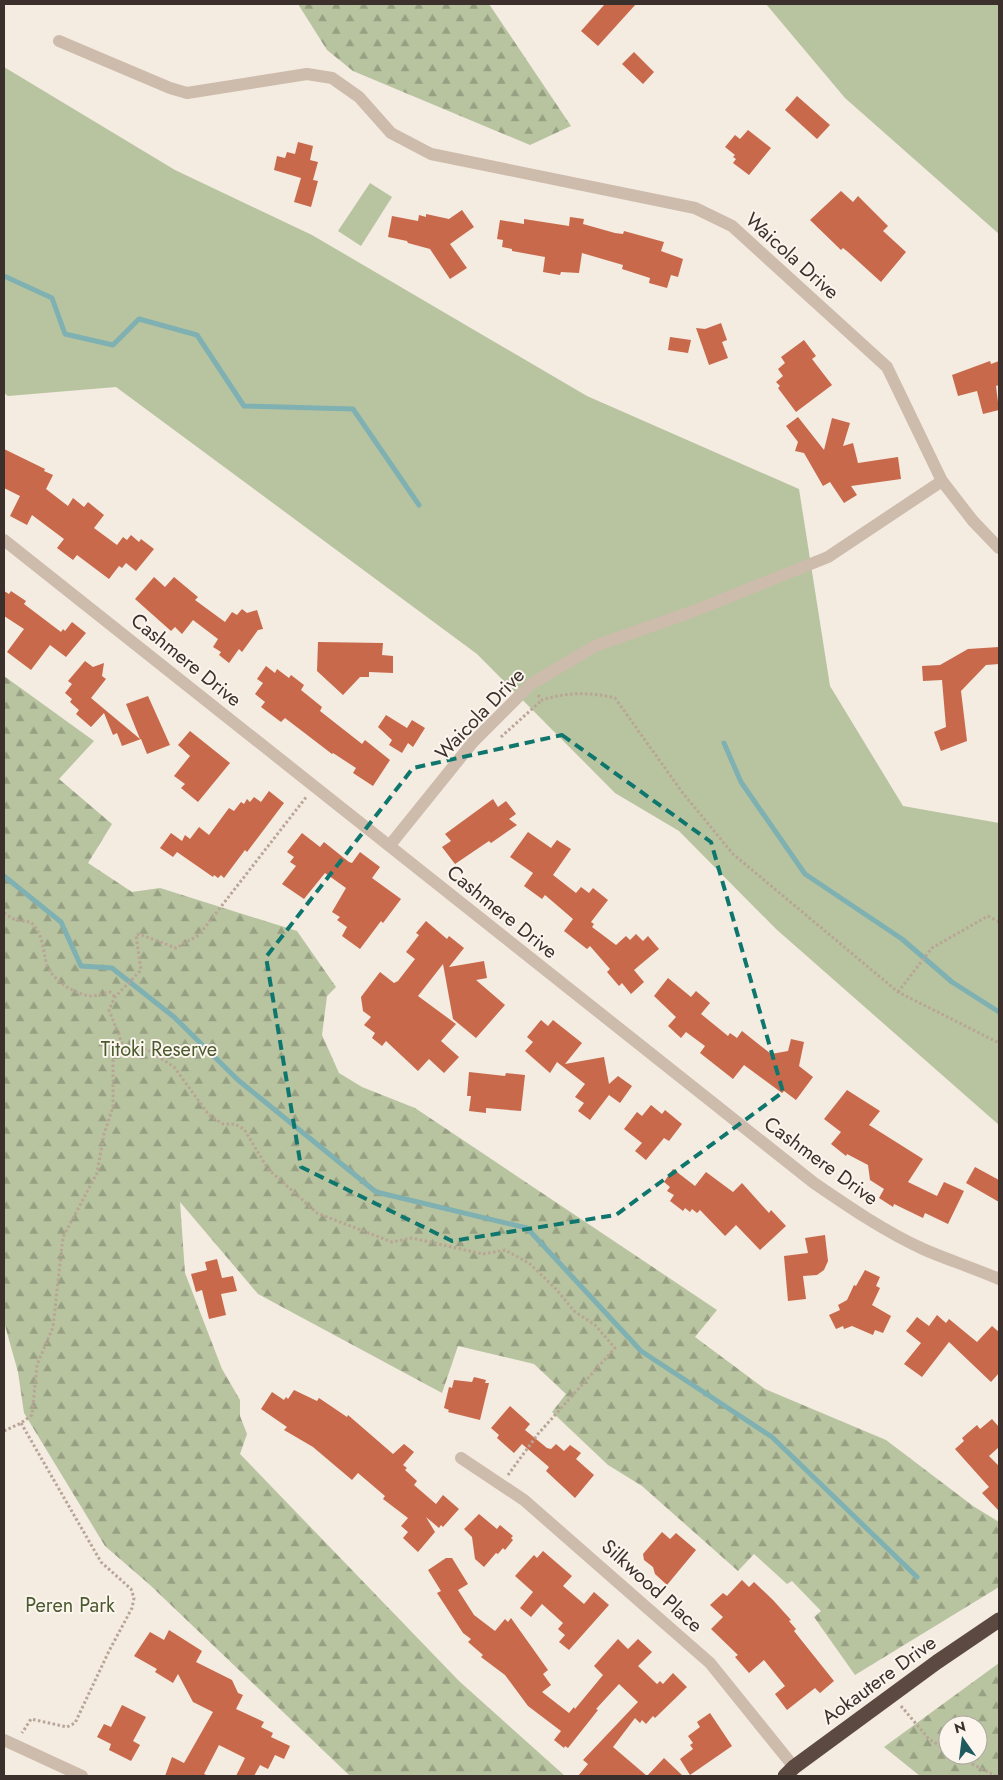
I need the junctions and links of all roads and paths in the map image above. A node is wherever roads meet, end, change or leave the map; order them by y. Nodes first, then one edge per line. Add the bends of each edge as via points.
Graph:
1 (58, 41) dead end
2 (942, 481) junction
3 (4, 540) edge
4 (999, 548) edge
5 (531, 684) junction
6 (542, 700) junction
7 (501, 737) dead end
8 (315, 787) junction
9 (390, 845) junction
10 (4, 914) edge
11 (999, 922) edge
12 (898, 992) junction
13 (116, 997) junction
14 (999, 1043) edge
15 (124, 1048) junction
16 (999, 1279) edge
17 (21, 1423) junction
18 (4, 1431) edge
19 (461, 1458) dead end
20 (501, 1484) junction
21 (999, 1620) edge
22 (892, 1696) junction
23 (10, 1743) edge
24 (938, 1744) edge
25 (974, 1765) edge
26 (790, 1771) edge
27 (82, 1776) edge
28 (996, 1776) edge

1 - 2 street, Waicola Drive via 187,93 307,74 324,75 359,97 391,133 431,154 695,208 732,226 887,367
2 - 4 street, Waicola Drive
2 - 5 street, Waicola Drive via 828,557 694,612 595,646
3 - 8 street, Cashmere Drive
5 - 6 path
5 - 9 street, Waicola Drive via 473,742
6 - 7 path
6 - 12 path via 569,693 615,698 682,792 733,854
8 - 9 street, Cashmere Drive
8 - 13 path via 200,935 176,948 139,934 136,936 141,970
9 - 16 street, Cashmere Drive via 814,1183 898,1236
10 - 13 path via 15,920 31,922 39,931 47,966 53,976 78,993 93,996 110,992
11 - 12 path via 988,916 932,948
12 - 14 path
13 - 15 path via 109,1010
15 - 17 path via 113,1053 114,1107 104,1134 97,1173 63,1237 53,1327 37,1364 32,1415
15 - 20 path via 147,1049 174,1066 209,1115 222,1124 235,1124 244,1129 268,1169 317,1213 392,1242 412,1238 483,1254 504,1250 518,1255 556,1289 574,1311 595,1325 615,1348 538,1434
17 - 18 path
17 - 23 path via 101,1562 130,1589 134,1598 75,1723 67,1727 31,1719
19 - 20 street, Silkwood Place
20 - 26 street, Silkwood Place via 524,1500 710,1663
21 - 22 highway, Aokautere Drive
22 - 24 path
22 - 26 highway, Aokautere Drive
23 - 27 street
25 - 28 path

